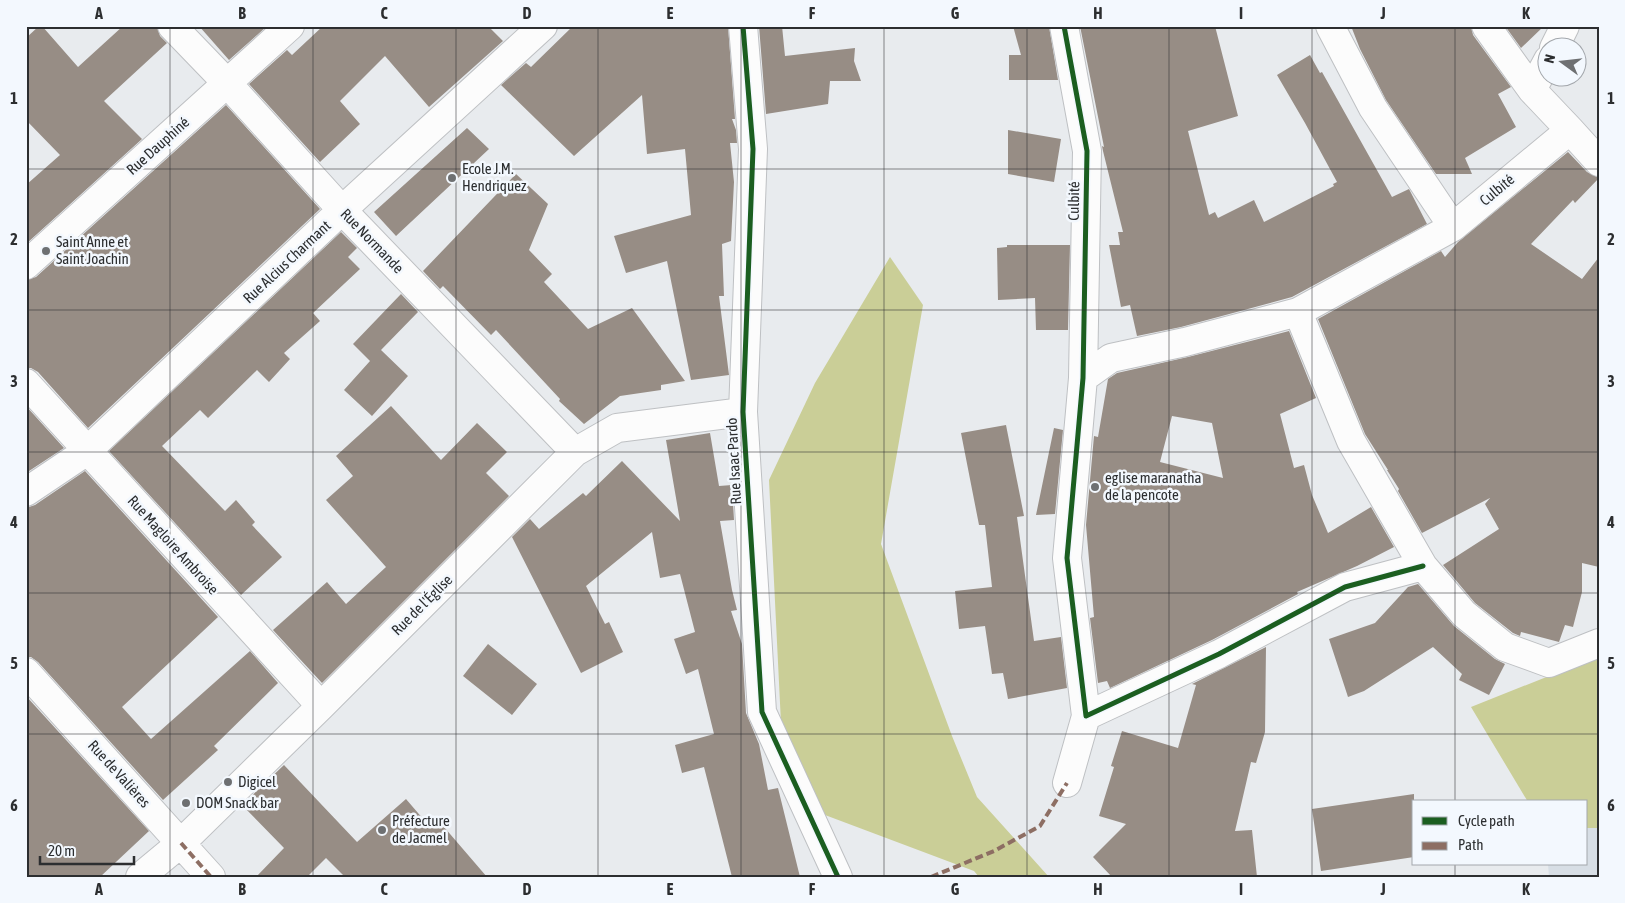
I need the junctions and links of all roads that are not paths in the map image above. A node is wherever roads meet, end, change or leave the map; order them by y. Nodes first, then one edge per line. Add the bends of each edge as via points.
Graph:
1 (172, 26) edge
2 (290, 26) edge
3 (544, 26) edge
4 (743, 26) edge
5 (1064, 26) edge
6 (1330, 26) edge
7 (1486, 26) edge
8 (1565, 26) edge
9 (1559, 38) edge
10 (1538, 79) edge
11 (227, 83) junction
12 (1532, 90) junction
13 (1570, 130) junction
14 (1599, 162) edge
15 (342, 210) junction
16 (1453, 227) junction
17 (26, 265) edge
18 (1298, 312) junction
19 (1083, 378) junction
20 (26, 383) edge
21 (743, 412) junction
22 (87, 451) junction
23 (575, 452) junction
24 (26, 492) edge
25 (1423, 566) junction
26 (1599, 643) edge
27 (26, 672) edge
28 (321, 706) junction
29 (1086, 716) junction
30 (1067, 783) dead end
31 (181, 843) junction
32 (140, 877) edge
33 (211, 877) edge
34 (838, 877) edge

1 - 11 street, Rue Normande
2 - 11 street, Rue Dauphiné
3 - 15 street, Rue Alcius Charmant
4 - 21 street, Rue Isaac Pardo via 753,149
5 - 19 street, Culbité via 1087,151
6 - 16 street via 1374,108
7 - 12 street
8 - 9 street
10 - 12 street
11 - 15 street, Rue Normande
11 - 17 street, Rue Dauphiné
12 - 13 street
13 - 14 street
13 - 16 street, Culbité
15 - 22 street, Rue Alcius Charmant
15 - 23 street, Rue Normande
16 - 18 street, Culbité
18 - 19 street, Culbité via 1110,358
18 - 25 street via 1351,441
19 - 29 street via 1067,558
20 - 22 street, Rue Magloire Ambroise
21 - 23 street, Rue de l'Église via 616,428
21 - 34 street, Rue Isaac Pardo via 762,712
22 - 24 street, Rue Alcius Charmant
22 - 28 street, Rue Magloire Ambroise
23 - 28 street, Rue de l'Église
25 - 26 street via 1464,614 1505,647 1549,663
25 - 29 street via 1345,587 1219,654
27 - 31 street, Rue de Valières
28 - 31 street, Rue de l'Église
29 - 30 street
31 - 32 street, Rue de l'Église
31 - 33 street, Rue de Valières

